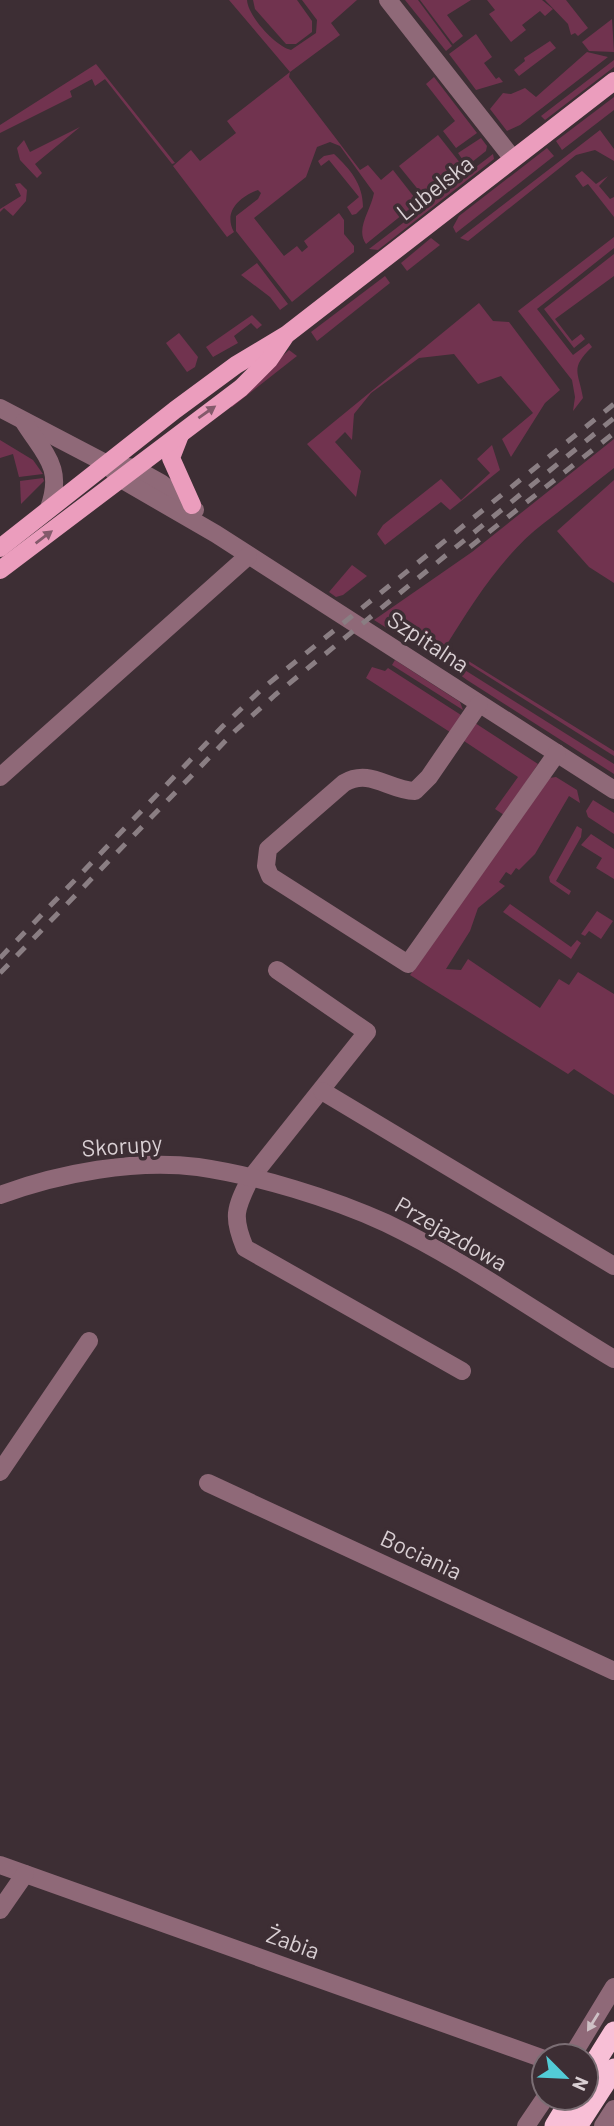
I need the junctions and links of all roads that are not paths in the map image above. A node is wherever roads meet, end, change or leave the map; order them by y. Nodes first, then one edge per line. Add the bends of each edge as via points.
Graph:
1 (388, 0) edge
2 (614, 81) edge
3 (513, 159) junction
4 (286, 335) junction
5 (0, 408) edge
6 (22, 419) junction
7 (181, 432) junction
8 (107, 464) junction
9 (127, 474) junction
10 (192, 505) junction
11 (49, 508) junction
12 (216, 534) junction
13 (0, 548) edge
14 (243, 561) junction
15 (0, 570) edge
16 (480, 704) junction
17 (557, 753) junction
18 (0, 776) edge
19 (614, 790) edge
20 (277, 970) dead end
21 (322, 1091) junction
22 (250, 1179) junction
23 (0, 1195) edge
24 (614, 1266) edge
25 (89, 1341) dead end
26 (614, 1359) edge
27 (462, 1371) dead end
28 (0, 1472) edge
29 (208, 1483) dead end
30 (614, 1671) edge
31 (0, 1865) edge
32 (25, 1874) junction
33 (0, 1910) edge
34 (614, 1987) edge
35 (614, 2032) edge
36 (581, 2042) edge
37 (530, 2054) edge
38 (600, 2054) edge
39 (614, 2069) edge
40 (614, 2109) edge
41 (577, 2126) edge
42 (603, 2126) edge

1 - 3 street
2 - 3 main road, Lubelska
3 - 4 main road, Lubelska
7 -> 4 main road, Lubelska via 241,388
4 - 8 main road, Lubelska via 236,365
5 - 6 street
6 - 8 street
6 - 11 street via 51,459 55,480
7 - 9 main road, Lubelska
7 - 10 main road via 171,458
8 - 9 street
8 - 11 main road, Lubelska
9 - 10 street, Szpitalna
9 - 12 street, Szpitalna
15 -> 9 main road, Lubelska
10 - 12 street, Szpitalna
11 - 13 main road, Lubelska
12 - 14 street, Szpitalna
14 - 16 street, Szpitalna
14 - 18 street
16 - 17 street, Szpitalna
16 - 17 street via 415,791 400,791 372,777 355,776 268,849 265,858 270,876 408,964
17 - 19 street, Szpitalna
20 - 21 street via 367,1032
21 - 22 street
21 - 24 street
22 - 23 street, Skorupy via 197,1167 137,1167 39,1181
22 - 26 street, Przejazdowa via 316,1197 386,1224
22 - 27 street via 237,1205 236,1225 245,1248
25 - 28 street
29 - 30 street, Bociania
31 - 32 street, Żabia
32 - 33 street
32 - 37 street, Żabia
34 -> 36 street
35 - 38 highway
39 - 41 highway
40 - 42 street

